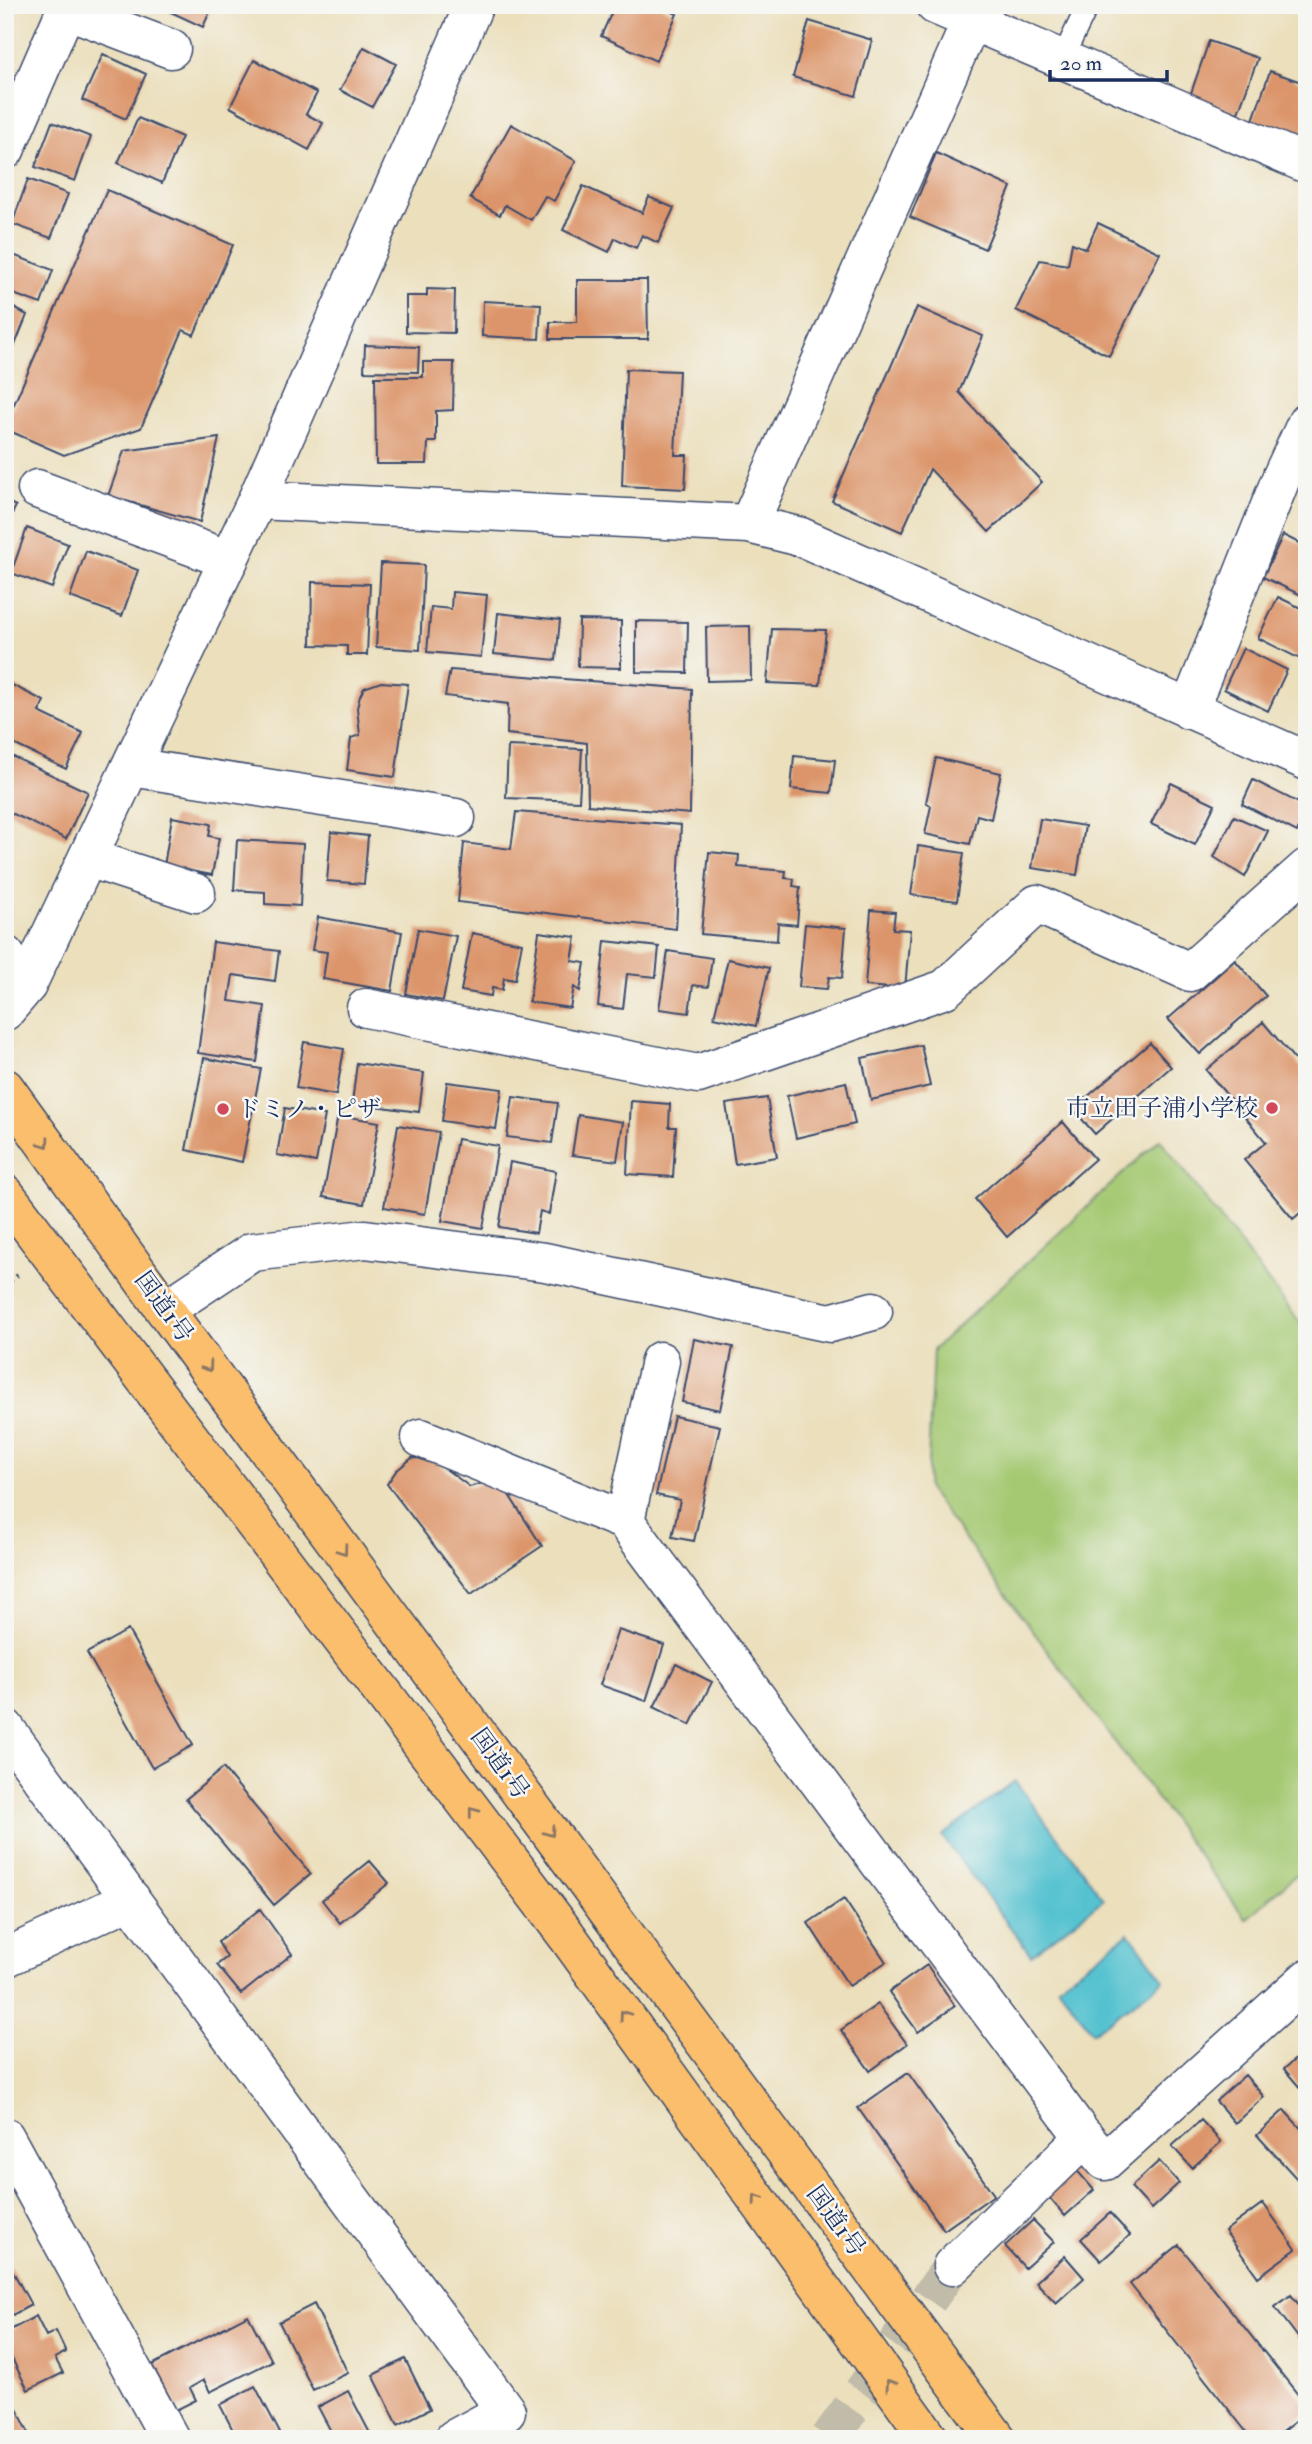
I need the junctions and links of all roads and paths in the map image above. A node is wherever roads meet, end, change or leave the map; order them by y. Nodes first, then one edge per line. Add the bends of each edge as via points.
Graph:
1 (474, 5) edge
2 (935, 5) edge
3 (1088, 5) edge
4 (67, 7) edge
5 (971, 22) junction
6 (171, 49) dead end
7 (1061, 61) junction
8 (5, 150) edge
9 (1307, 164) edge
10 (1307, 422) edge
11 (1295, 488) edge
12 (37, 489) dead end
13 (257, 500) junction
14 (749, 524) junction
15 (229, 560) junction
16 (1189, 710) junction
17 (1307, 761) edge
18 (131, 767) junction
19 (456, 818) dead end
20 (88, 858) junction
21 (1307, 868) edge
22 (196, 893) dead end
23 (5, 955) edge
24 (16, 998) edge
25 (366, 1007) dead end
26 (5, 1088) edge
27 (5, 1194) edge
28 (22, 1272) dead end
29 (5, 1284) edge
30 (166, 1310) junction
31 (873, 1311) dead end
32 (660, 1361) dead end
33 (421, 1438) dead end
34 (625, 1521) junction
35 (5, 1728) edge
36 (131, 1899) junction
37 (5, 1958) edge
38 (1307, 1979) edge
39 (5, 2137) edge
40 (1085, 2137) junction
41 (952, 2266) tunnel mouth
42 (161, 2436) edge
43 (454, 2439) edge
44 (930, 2439) edge
45 (997, 2439) edge

1 - 13 street
2 - 5 street
3 - 7 lane
4 - 6 street
4 - 8 street
5 - 7 street
5 - 14 street
7 - 9 street
10 - 11 street
11 - 16 street
12 - 15 street
13 - 14 street
13 - 15 street
14 - 16 street via 801,537
15 - 18 street
16 - 17 street
18 - 19 street
18 - 20 street
20 - 22 street
20 - 24 street
21 - 25 street via 1189,972 1037,904 945,989 698,1073
23 - 24 street
26 -> 30 highway, 国道1号
44 -> 27 highway, 国道1号 via 567,1936
28 - 29 path
30 - 31 street via 252,1252 365,1239 545,1262 830,1323
30 -> 45 highway, 国道1号
32 - 34 street
33 - 34 street
34 - 40 street
35 - 36 street
36 - 37 street
36 - 43 street via 506,2411
38 - 40 street via 1105,2161
39 - 42 street
40 - 41 street

